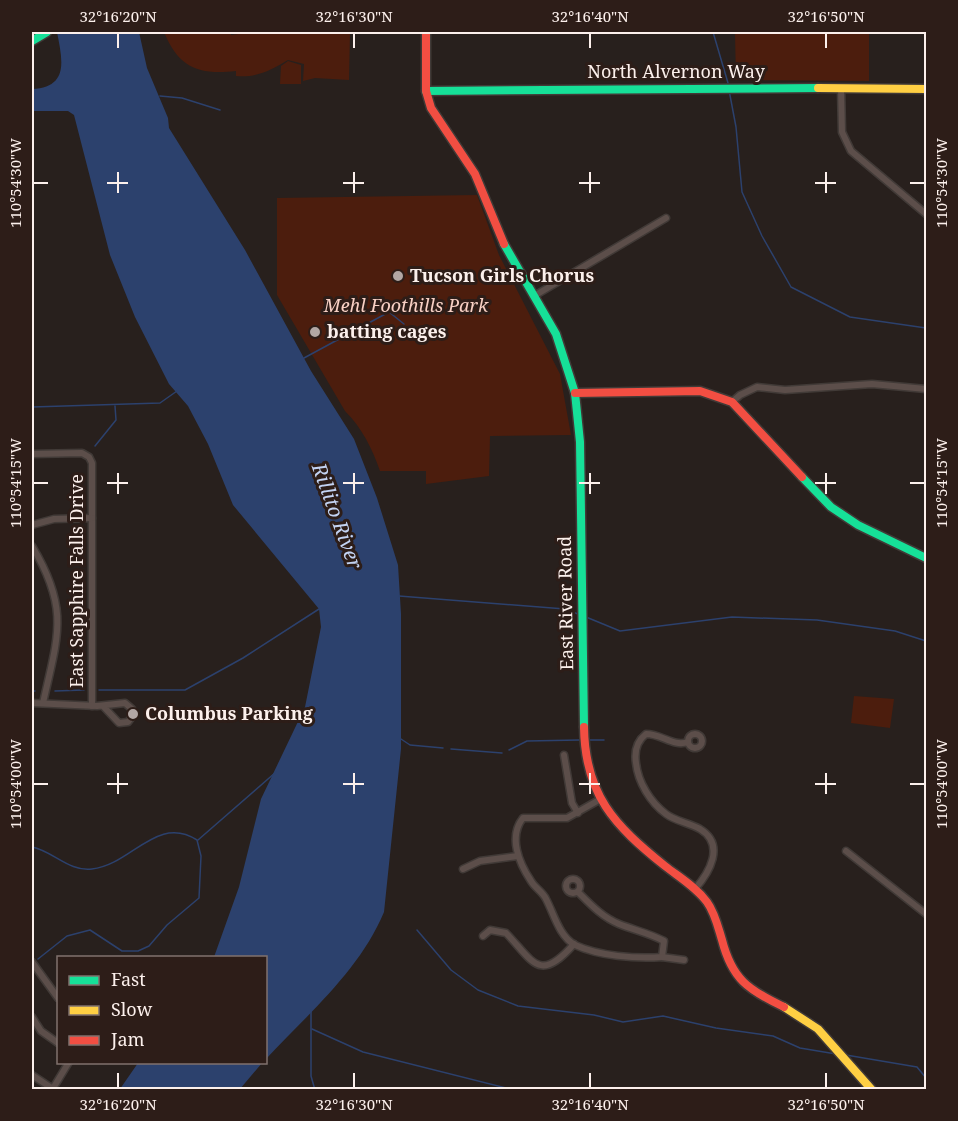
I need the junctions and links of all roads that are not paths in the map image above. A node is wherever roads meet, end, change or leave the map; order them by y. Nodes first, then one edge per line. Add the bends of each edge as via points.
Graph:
1 (47, 32) edge
2 (426, 32) edge
3 (32, 41) edge
4 (841, 88) junction
5 (927, 89) edge
6 (426, 91) junction
7 (927, 214) edge
8 (666, 218) dead end
9 (534, 296) junction
10 (927, 389) edge
11 (574, 393) junction
12 (732, 402) junction
13 (32, 454) edge
14 (92, 518) junction
15 (32, 525) edge
16 (32, 546) edge
17 (927, 558) edge
18 (32, 703) edge
19 (43, 703) junction
20 (92, 706) junction
21 (103, 706) junction
22 (688, 742) dead end
23 (564, 755) dead end
24 (599, 800) junction
25 (578, 813) junction
26 (846, 851) dead end
27 (518, 856) junction
28 (463, 869) dead end
29 (695, 889) junction
30 (578, 892) dead end
31 (927, 914) edge
32 (483, 936) dead end
33 (574, 944) junction
34 (662, 957) junction
35 (684, 960) dead end
36 (32, 962) edge
37 (57, 997) edge
38 (32, 1017) edge
39 (57, 1042) edge
40 (68, 1064) edge
41 (32, 1075) edge
42 (52, 1089) edge
43 (872, 1089) edge

1 - 3 street
2 - 6 street, East River Road
4 - 5 street, North Alvernon Way
4 - 6 street, North Alvernon Way
4 - 7 street via 842,132 851,152
6 - 9 street, East River Road via 436,117 475,174 506,250
8 - 9 street
9 - 11 street, East River Road via 565,356
10 - 12 street via 872,384 785,390 757,387
11 - 12 street via 700,391
11 - 24 street, East River Road via 580,442 584,754
12 - 17 street via 831,507 858,525
13 - 14 street, East Sapphire Falls Drive via 80,453 89,457
14 - 15 street via 54,519
14 - 20 street, East Sapphire Falls Drive
16 - 19 street via 50,579 58,612 57,644
18 - 19 street
19 - 20 street
20 - 21 street
21 - 21 street via 119,723 131,718 132,709 127,704
22 - 29 street via 677,744 646,734 636,747 636,764 650,799 667,815 701,830 712,844 711,868
23 - 25 street via 572,803
24 - 25 street
24 - 29 street, East River Road via 629,837
25 - 27 street via 556,820 524,818 515,835
26 - 31 street
27 - 28 street via 480,861
27 - 33 street via 562,932
29 - 43 street, East River Road via 714,914 738,978 755,993 810,1022
30 - 34 street via 618,924 664,941
32 - 33 street via 490,930 506,933 525,958 537,965 560,960
33 - 34 street via 596,951
34 - 35 street
36 - 37 street
38 - 39 street via 44,1034
40 - 42 street
41 - 42 street

